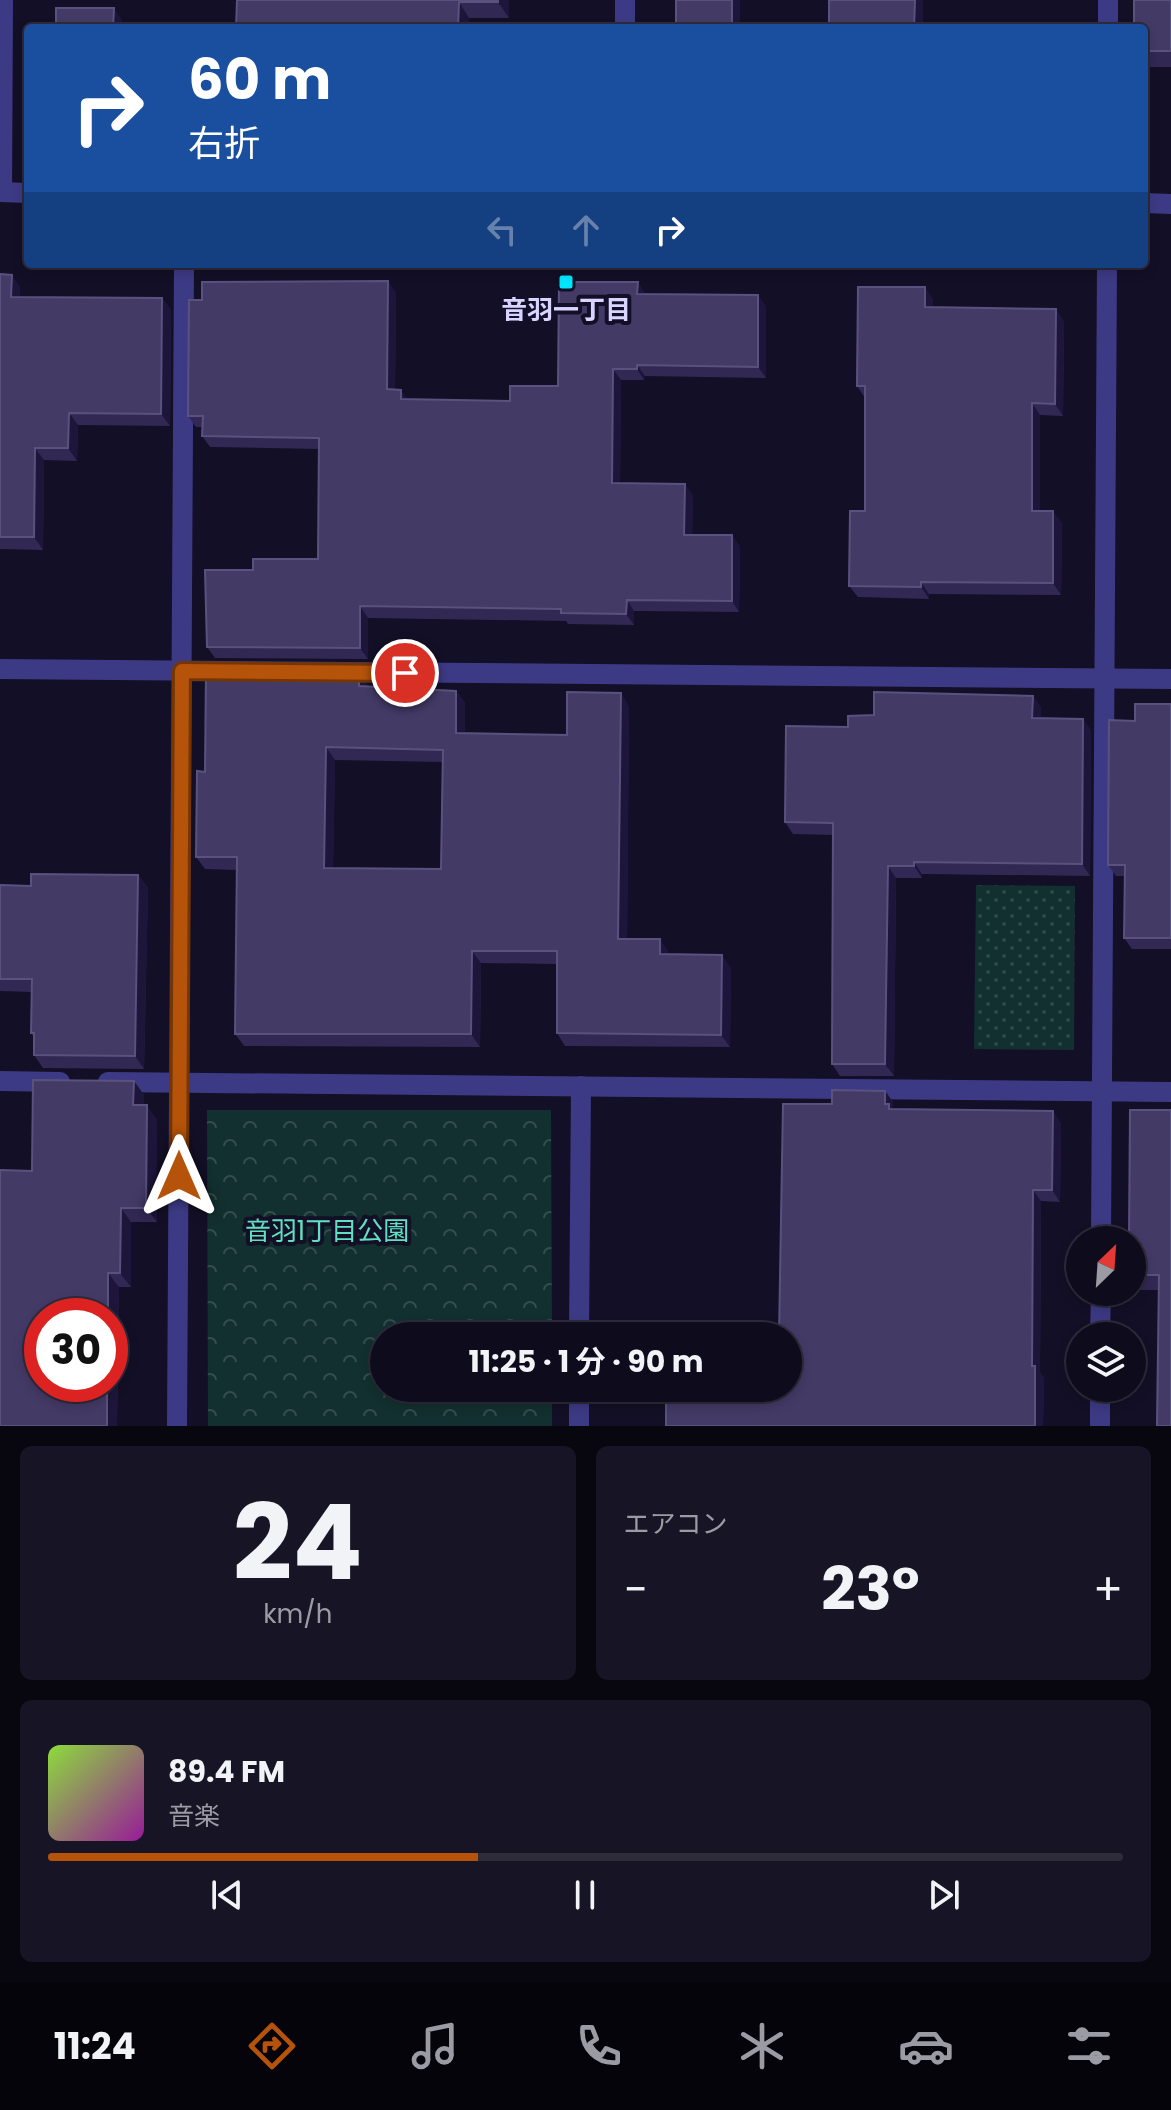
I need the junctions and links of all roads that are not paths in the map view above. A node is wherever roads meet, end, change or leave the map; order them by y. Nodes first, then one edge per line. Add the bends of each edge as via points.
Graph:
1 (3, 0) edge
2 (625, 0) edge
3 (1108, 0) edge
4 (625, 24) edge
5 (1108, 24) edge
6 (1, 192) edge
7 (24, 193) edge
8 (1148, 203) edge
9 (1171, 204) edge
10 (184, 268) edge
11 (1107, 268) edge
12 (0, 669) edge
13 (182, 671) junction
14 (1104, 679) junction
15 (1171, 679) edge
16 (0, 1081) edge
17 (179, 1083) junction
18 (581, 1086) junction
19 (1102, 1091) junction
20 (1171, 1092) edge
21 (1101, 1226) edge
22 (579, 1322) edge
23 (579, 1402) edge
24 (1100, 1402) edge
25 (177, 1426) edge
26 (579, 1426) edge
27 (1100, 1426) edge

1 - 6 street
2 - 4 street
3 - 5 street
6 - 7 street
8 - 9 street
10 - 13 street
11 - 14 street
12 - 13 street
13 - 14 street
13 - 17 street
14 - 15 street
14 - 19 street
16 - 17 street
17 - 18 street
17 - 25 street
18 - 19 street
18 - 22 street
19 - 20 street
19 - 21 street
23 - 26 street
24 - 27 street

